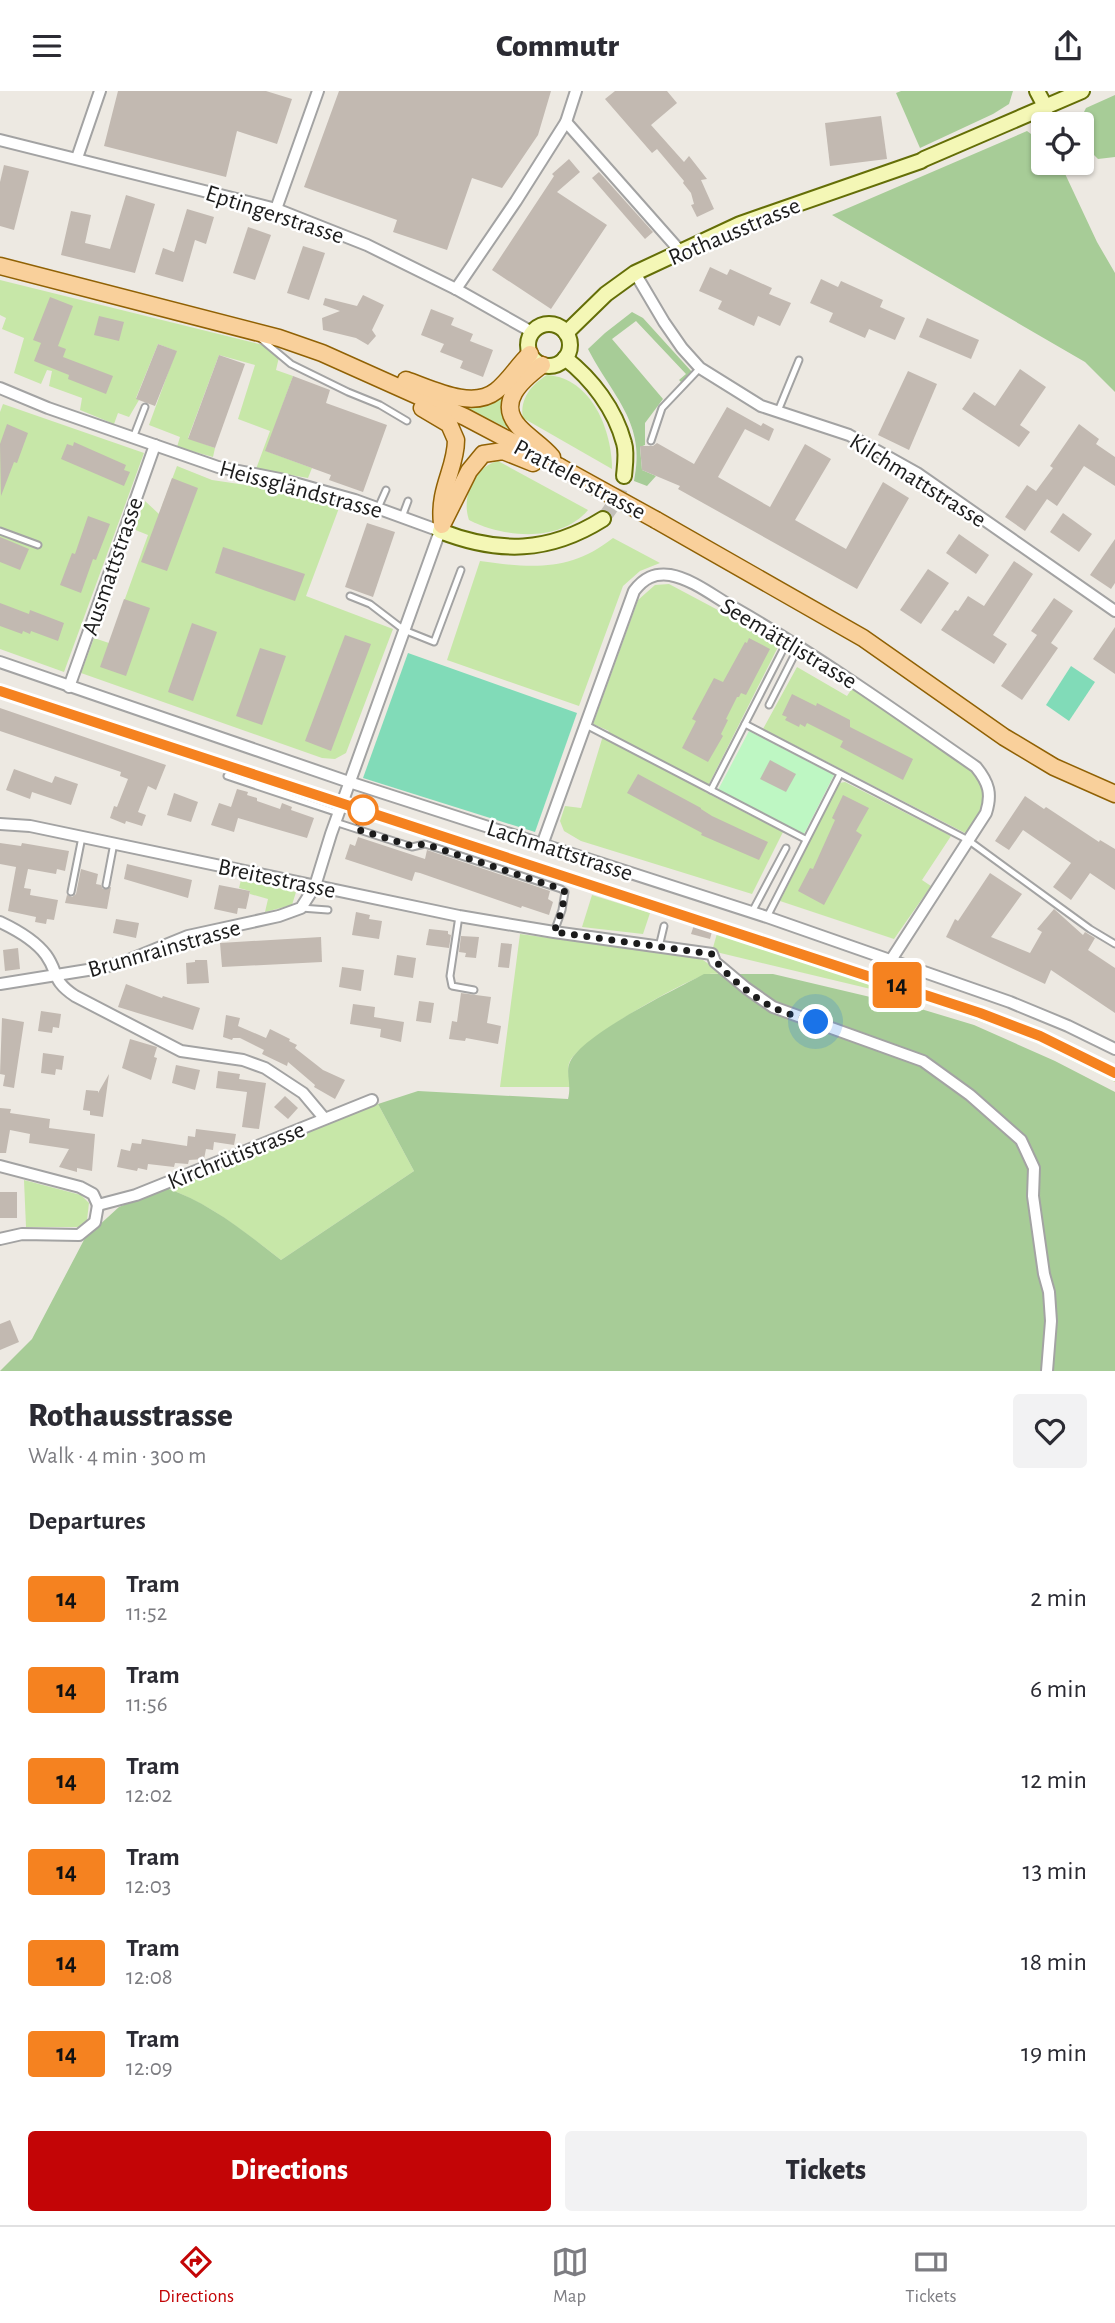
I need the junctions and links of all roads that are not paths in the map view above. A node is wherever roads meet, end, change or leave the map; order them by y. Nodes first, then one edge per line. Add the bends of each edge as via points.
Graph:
1 (100, 91) edge
2 (318, 91) edge
3 (576, 91) edge
4 (1037, 91) edge
5 (1083, 91) edge
6 (1046, 108) junction
7 (1048, 112) edge
8 (566, 122) junction
9 (0, 140) edge
10 (77, 158) junction
11 (276, 209) junction
12 (681, 252) junction
13 (0, 265) edge
14 (635, 274) junction
15 (456, 289) junction
16 (251, 330) junction
17 (533, 333) junction
18 (566, 333) junction
19 (322, 353) junction
20 (530, 354) junction
21 (565, 358) junction
22 (799, 360) dead end
23 (542, 365) junction
24 (700, 368) junction
25 (0, 388) edge
26 (145, 407) dead end
27 (778, 411) junction
28 (407, 421) dead end
29 (133, 438) junction
30 (651, 441) dead end
31 (155, 445) junction
32 (560, 467) junction
33 (625, 476) tunnel mouth
34 (386, 490) dead end
35 (408, 501) dead end
36 (379, 508) junction
37 (402, 517) junction
38 (603, 519) tunnel mouth
39 (441, 527) junction
40 (0, 531) edge
41 (38, 545) dead end
42 (461, 570) dead end
43 (350, 596) dead end
44 (1115, 611) edge
45 (404, 630) junction
46 (789, 639) junction
47 (799, 646) junction
48 (0, 662) edge
49 (69, 687) junction
50 (769, 705) dead end
51 (745, 724) junction
52 (586, 725) junction
53 (839, 774) junction
54 (227, 776) dead end
55 (349, 782) junction
56 (711, 790) junction
57 (1115, 794) edge
58 (337, 818) junction
59 (0, 824) edge
60 (82, 837) junction
61 (805, 839) junction
62 (968, 840) junction
63 (114, 843) junction
64 (542, 845) junction
65 (786, 848) dead end
66 (106, 885) dead end
67 (315, 886) junction
68 (71, 892) dead end
69 (300, 908) junction
70 (328, 910) dead end
71 (752, 912) junction
72 (459, 916) junction
73 (767, 917) junction
74 (0, 922) edge
75 (664, 926) dead end
76 (554, 932) junction
77 (1115, 944) edge
78 (659, 947) junction
79 (891, 960) junction
80 (55, 977) junction
81 (0, 984) edge
82 (474, 990) dead end
83 (1115, 1049) edge
84 (372, 1100) dead end
85 (324, 1118) junction
86 (0, 1166) edge
87 (98, 1205) junction
88 (0, 1239) edge
89 (1047, 1371) edge

1 - 10 street
2 - 11 street
3 - 8 street
4 - 6 street
5 - 6 street, Rothausstrasse
6 - 7 lane
6 - 12 street, Rothausstrasse via 923,160 740,224
8 - 12 street
8 - 15 street
9 - 10 street, Eptingerstrasse
10 - 11 street, Eptingerstrasse
11 - 15 street, Eptingerstrasse via 367,245
12 - 14 street, Rothausstrasse
13 - 16 main road, Prattelerstrasse
14 - 18 street, Rothausstrasse via 606,294
14 - 24 street, Kilchmattstrasse via 670,331
15 - 17 street, Eptingerstrasse
16 - 19 main road, Prattelerstrasse
16 - 28 lane via 291,364
17 - 18 street via 549,325
17 - 20 street via 528,343
18 - 21 street via 570,346
19 - 20 main road via 472,398 495,392
19 - 32 main road, Prattelerstrasse via 465,417
19 - 39 main road via 449,424 457,445 442,494
20 - 23 street
21 - 23 street via 555,365
21 - 33 street via 584,373 614,415 625,445
22 - 27 lane
23 - 32 main road via 513,394 511,417
24 - 27 street, Kilchmattstrasse via 761,406
24 - 30 lane via 662,408
25 - 29 street, Heissgländstrasse
26 - 29 lane
27 - 44 street, Kilchmattstrasse via 849,435 917,473
29 - 31 street, Heissgländstrasse
31 - 36 street, Heissgländstrasse via 218,467 280,479
31 - 49 street, Ausmattstrasse
32 - 39 main road via 532,463 503,451 483,454 469,471
32 - 57 main road, Prattelerstrasse, bridge via 863,638 1054,767
34 - 36 lane
35 - 37 lane
36 - 37 street, Heissgländstrasse
37 - 39 street, Heissgländstrasse
38 - 39 street, Heissgländstrasse via 573,536 529,547 458,538
39 - 45 street
40 - 41 lane
42 - 45 lane via 434,642
43 - 45 lane via 370,604
45 - 55 street
46 - 47 street, Seemättlistrasse
46 - 51 lane
46 - 52 street, Seemättlistrasse via 687,582 673,576 651,576 634,591
47 - 50 lane
47 - 62 street, Seemättlistrasse via 976,767 989,787 990,800
48 - 49 street, Lachmattstrasse
49 - 55 street, Lachmattstrasse
51 - 53 lane
51 - 56 lane
52 - 56 lane
52 - 64 street, Seemättlistrasse
53 - 61 lane
53 - 62 lane
54 - 58 lane
55 - 58 street
55 - 64 street, Lachmattstrasse
56 - 61 lane
58 - 67 street
58 - 76 lane via 412,846 425,844 561,889 565,892
59 - 60 street, Breitestrasse
60 - 63 street, Breitestrasse
60 - 68 lane
61 - 73 lane
62 - 77 lane
62 - 79 street, Seemättlistrasse
63 - 66 lane
63 - 67 street, Breitestrasse
64 - 71 street, Lachmattstrasse
65 - 71 lane
67 - 69 street
67 - 72 street, Breitestrasse
69 - 70 lane
69 - 80 street, Brunnrainstrasse via 188,936 124,962
71 - 73 street, Lachmattstrasse
72 - 76 street, Breitestrasse
72 - 82 lane via 452,986
73 - 79 street, Lachmattstrasse
74 - 80 street via 39,948
75 - 78 lane
76 - 78 street, Breitestrasse
78 - 89 street, Breitestrasse via 712,954 746,988 774,1007 923,1061 1021,1140 1034,1168 1033,1196 1049,1292
79 - 83 street, Lachmattstrasse via 1010,1002
80 - 81 street, Brunnrainstrasse
80 - 85 street via 75,996 181,1051 265,1068 303,1093
84 - 85 street, Kirchrütistrasse
85 - 87 street, Kirchrütistrasse via 136,1195
86 - 87 street via 80,1187 93,1193
87 - 88 street via 95,1221 79,1235 22,1234

